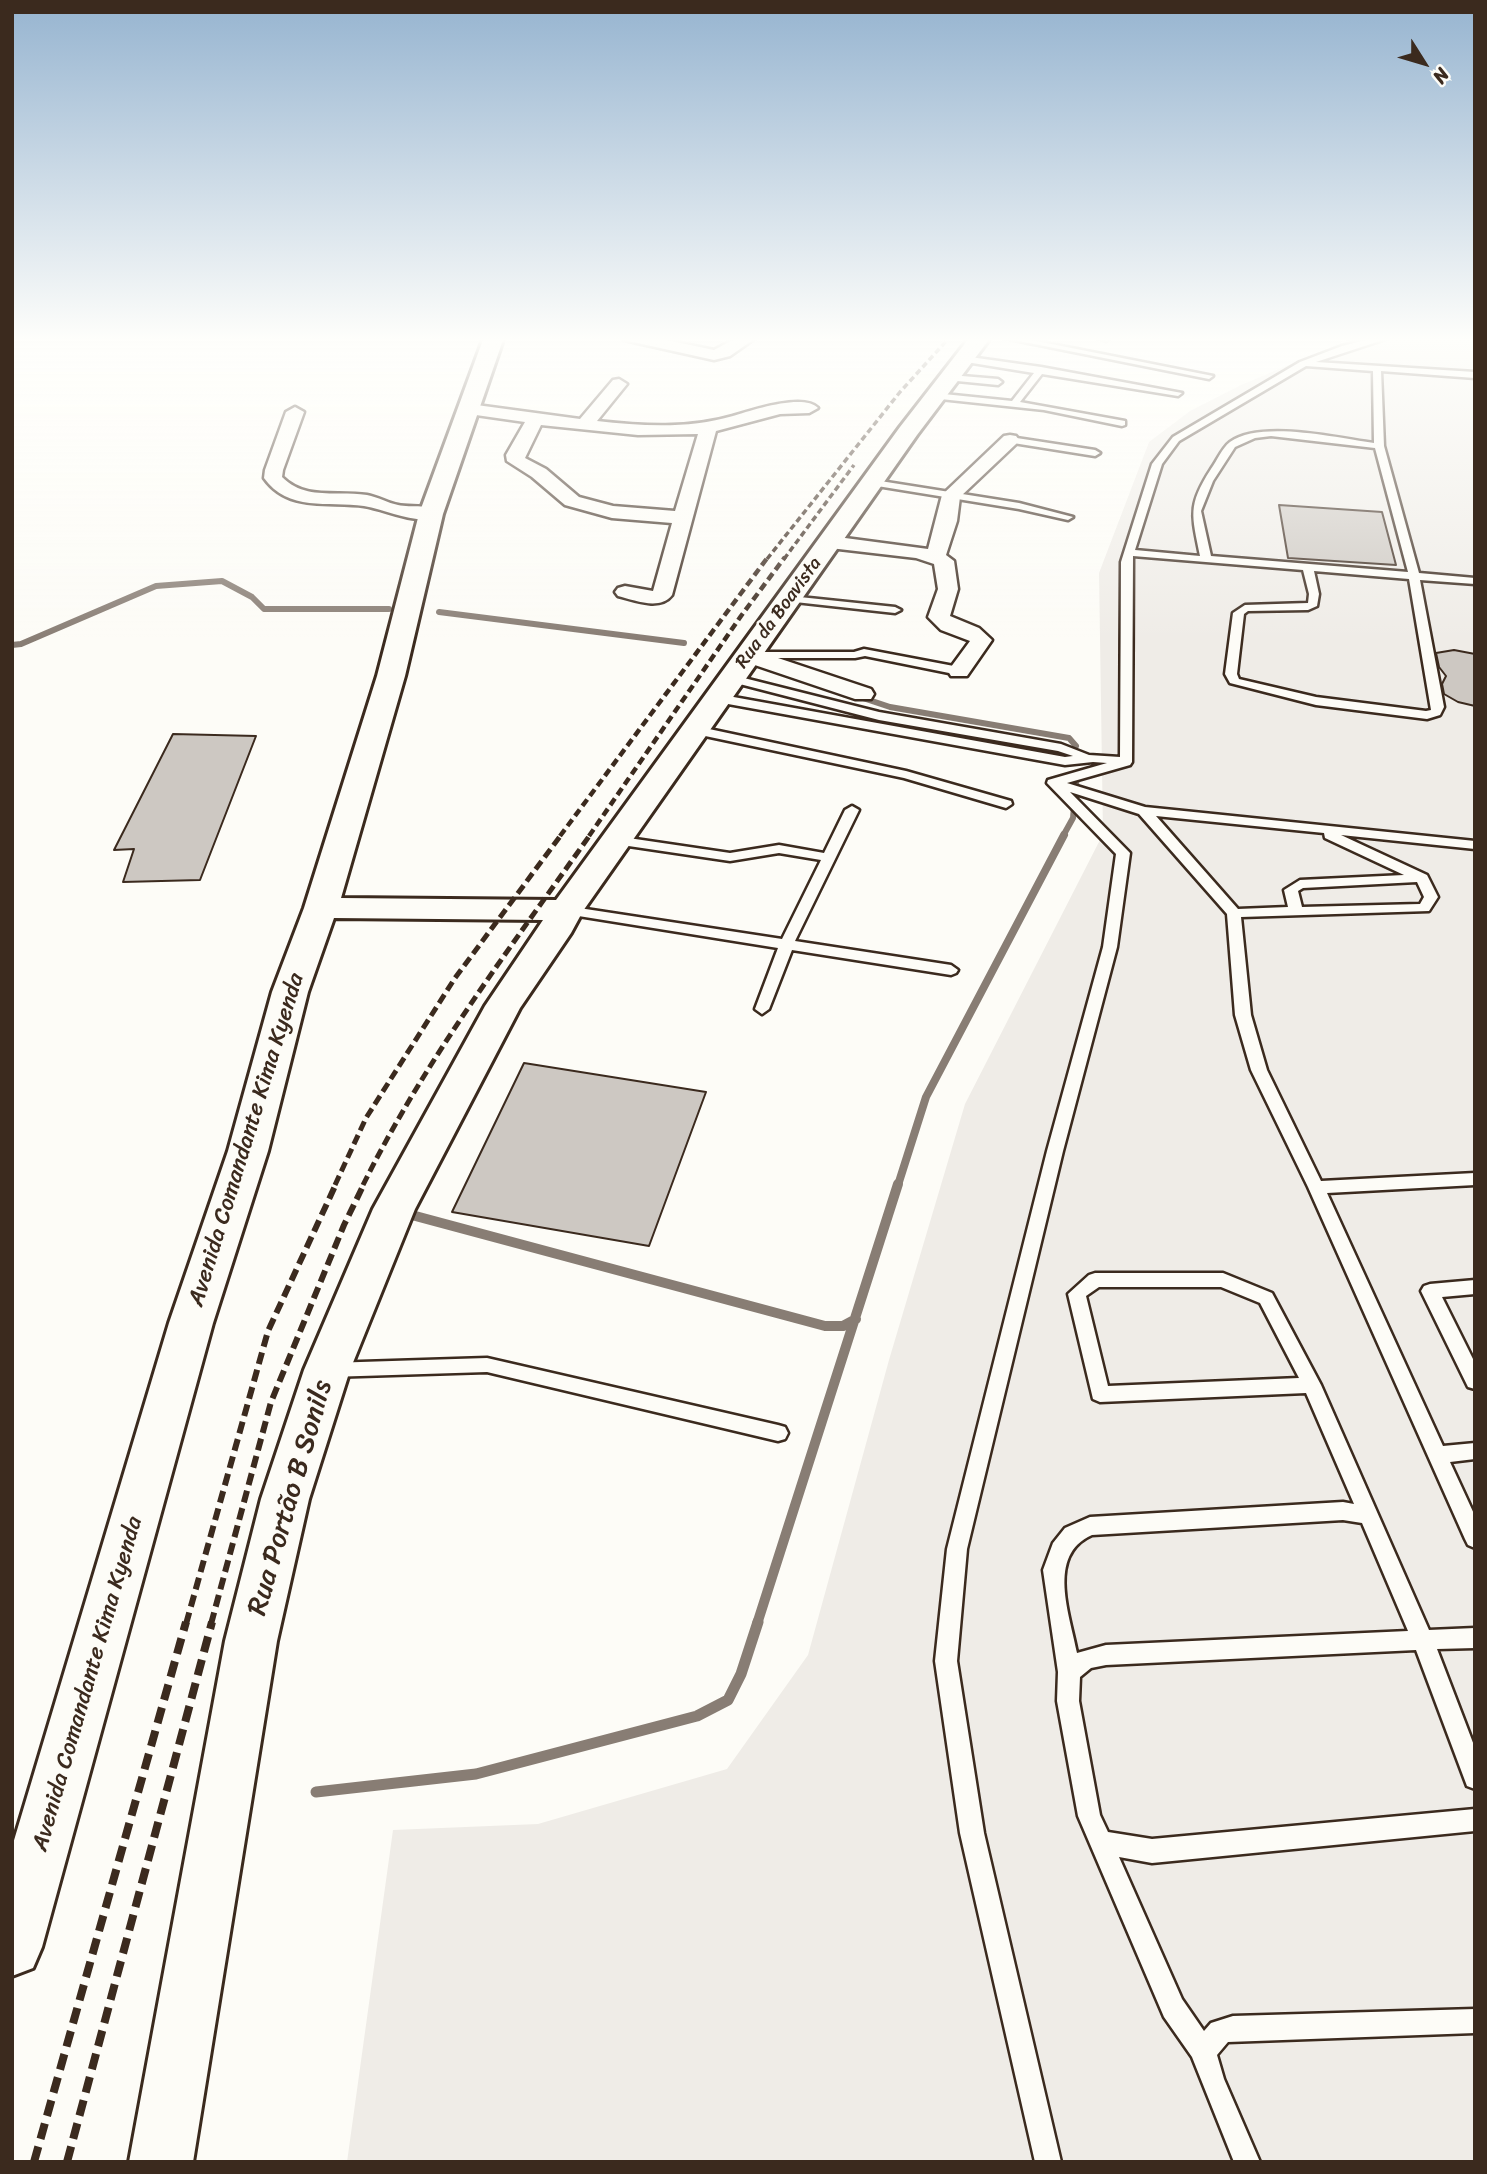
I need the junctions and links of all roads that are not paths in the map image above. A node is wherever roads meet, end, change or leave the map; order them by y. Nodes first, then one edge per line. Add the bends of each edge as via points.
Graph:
1 (285, 438) edge
2 (458, 438) edge
3 (525, 438) edge
4 (705, 438) edge
5 (906, 438) edge
6 (1178, 438) edge
7 (1246, 438) edge
8 (1316, 438) edge
9 (1379, 438) edge
10 (1010, 440) joint
11 (1379, 446) junction
12 (1095, 453) dead end
13 (874, 483) junction
14 (951, 495) junction
15 (431, 514) junction
16 (1068, 517) dead end
17 (685, 519) junction
18 (830, 542) junction
19 (1129, 553) junction
20 (936, 556) junction
21 (1206, 558) junction
22 (1308, 567) junction
23 (1414, 575) junction
24 (1475, 581) edge
25 (625, 592) dead end
26 (790, 599) junction
27 (895, 610) dead end
28 (748, 655) junction
29 (959, 671) joint
30 (725, 688) junction
31 (863, 694) dead end
32 (695, 730) junction
33 (1093, 758) junction
34 (1126, 762) junction
35 (1053, 783) junction
36 (1006, 804) dead end
37 (852, 810) dead end
38 (1144, 811) junction
39 (1319, 830) junction
40 (615, 840) junction
41 (1475, 845) edge
42 (830, 858) junction
43 (1422, 878) junction
44 (567, 911) junction
45 (1296, 911) junction
46 (1234, 913) junction
47 (315, 926) junction
48 (787, 944) junction
49 (951, 970) dead end
50 (762, 1009) dead end
51 (1475, 1179) edge
52 (1316, 1187) junction
53 (1475, 1287) edge
54 (327, 1370) junction
55 (1475, 1382) edge
56 (1312, 1385) junction
57 (778, 1433) dead end
58 (1475, 1451) edge
59 (1437, 1455) junction
60 (1367, 1515) junction
61 (1475, 1539) edge
62 (1475, 1638) edge
63 (1423, 1641) junction
64 (1069, 1672) junction
65 (1475, 1778) edge
66 (1475, 1820) edge
67 (1100, 1842) junction
68 (12, 1947) edge
69 (1475, 2021) edge
70 (1203, 2051) junction
71 (161, 2162) edge
72 (1048, 2162) edge
73 (1247, 2162) edge

1 - 15 street via 273,478 293,495
2 - 15 main road, Avenida Comandante Kima Kyenda
3 - 17 street via 516,461 568,498 612,512
4 - 17 street
5 - 13 main road, Rua da Boavista
6 - 19 lane via 1157,464
7 - 21 lane via 1232,445 1208,481 1196,511
8 - 11 lane
9 - 11 lane
10 - 12 lane
10 - 14 street
11 - 23 lane
13 - 14 lane
13 - 18 main road, Rua da Boavista
14 - 16 lane
14 - 20 street
15 - 47 main road, Avenida Comandante Kima Kyenda via 391,676
17 - 25 street via 662,596
18 - 20 street
18 - 26 main road, Rua da Boavista
19 - 21 lane
19 - 34 lane
20 - 29 street via 944,561 948,589 939,617 944,624 974,633 981,640
21 - 22 lane
22 - 23 lane
22 - 23 lane via 1313,604 1245,608 1239,613 1231,674 1234,681 1316,701 1427,715 1438,707
23 - 24 lane
26 - 27 lane
26 - 28 main road, Rua da Boavista
28 - 29 lane via 864,652
28 - 30 main road, Rua da Boavista
28 - 31 street
30 - 32 main road, Rua da Boavista
30 - 33 lane via 1061,748
30 - 33 lane via 1065,761
32 - 36 lane via 906,775
32 - 40 main road, Rua da Boavista
33 - 34 lane
34 - 35 lane
35 - 38 lane
35 - 72 lane via 1123,853 1110,947 957,1549 946,1661 972,1833
37 - 42 lane
38 - 39 lane
38 - 46 lane
39 - 41 lane
39 - 43 lane
40 - 42 lane via 730,857 779,849
40 - 44 main road, Rua da Boavista
42 - 48 lane
43 - 45 lane via 1300,884 1291,890
43 - 45 lane via 1431,897 1424,908
44 - 47 main road
44 - 48 lane
44 - 54 main road, Rua Portão B Sonils via 503,1006 435,1130 394,1209
45 - 46 lane
46 - 52 lane via 1244,1015 1259,1070
47 - 68 main road, Avenida Comandante Kima Kyenda via 290,992 248,1151 191,1324
48 - 49 lane
48 - 50 lane
51 - 52 lane
52 - 59 lane
53 - 55 lane via 1430,1291
54 - 57 lane via 487,1365
54 - 71 main road, Rua Portão B Sonils via 285,1499 251,1641
56 - 56 lane via 1266,1298 1223,1280 1096,1280 1077,1294 1100,1394
56 - 60 lane
58 - 59 lane
59 - 61 lane
60 - 63 lane
60 - 64 lane via 1343,1511 1090,1526 1072,1534 1060,1549 1053,1570
62 - 63 lane
63 - 64 lane via 1106,1655 1086,1659
63 - 65 lane
64 - 67 lane via 1068,1701 1089,1816
66 - 67 lane via 1152,1851
67 - 70 lane via 1173,2008
69 - 70 lane via 1233,2028 1220,2032
70 - 73 lane

